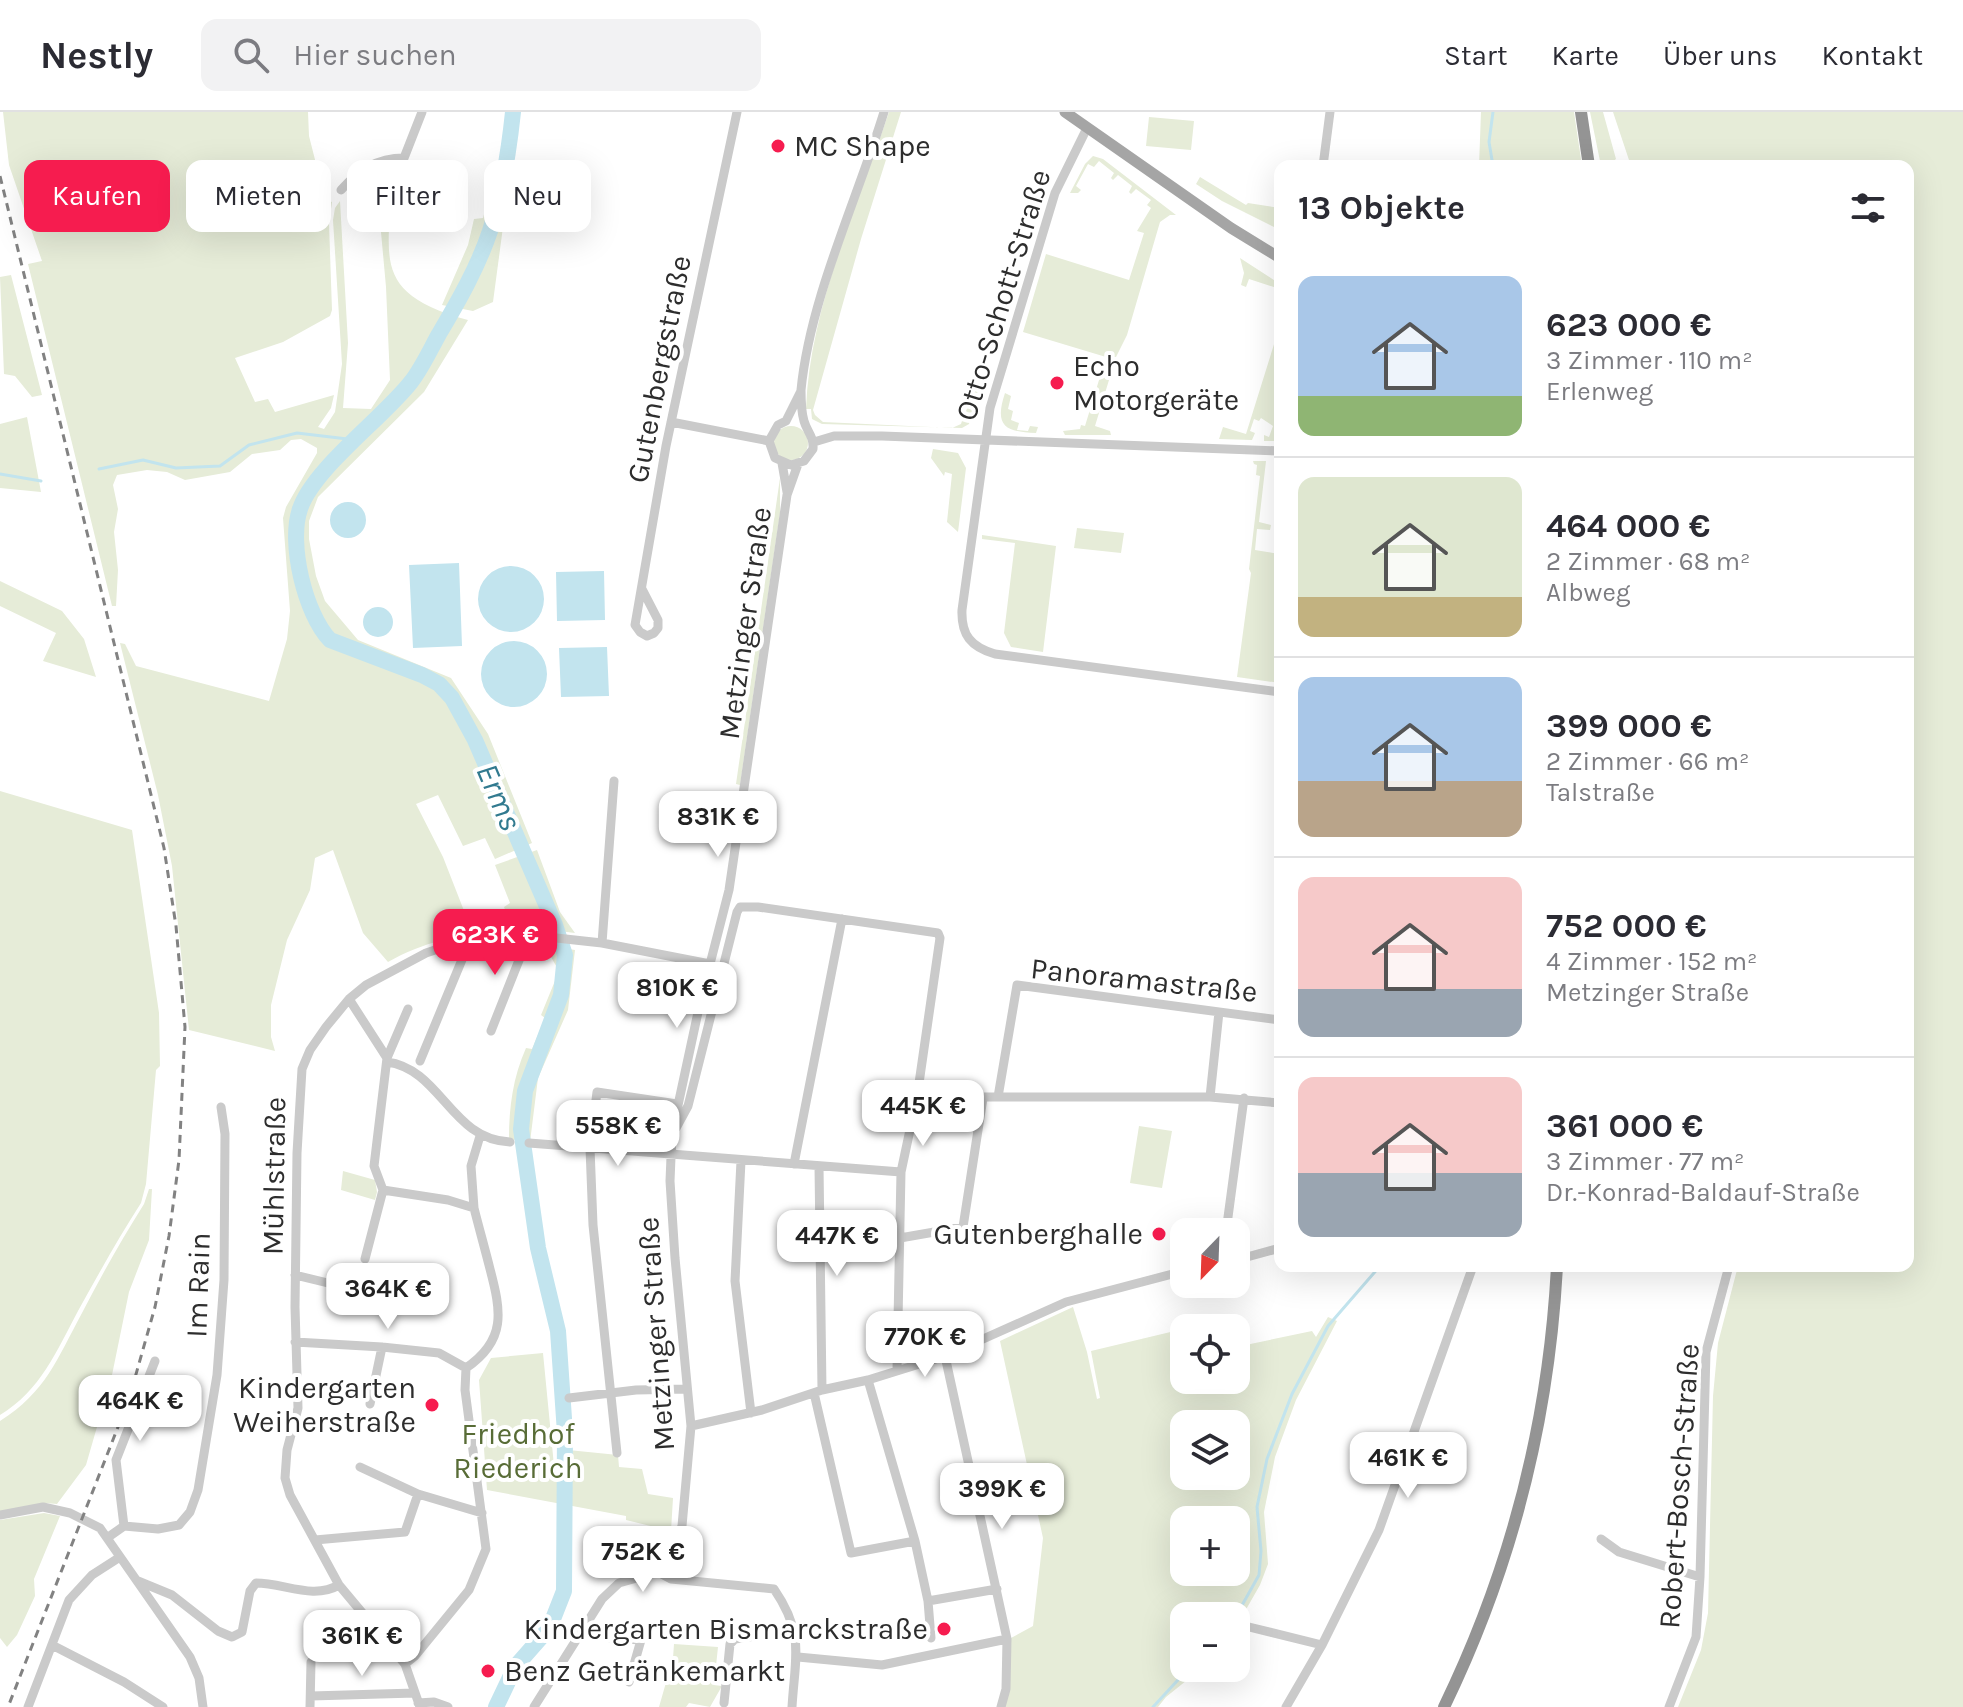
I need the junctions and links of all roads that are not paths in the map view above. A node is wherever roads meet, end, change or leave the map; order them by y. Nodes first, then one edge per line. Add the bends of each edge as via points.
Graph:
1 (422, 112) edge
2 (737, 112) edge
3 (884, 112) edge
4 (1065, 112) edge
5 (1330, 112) edge
6 (1581, 112) edge
7 (1087, 128) junction
8 (1324, 160) edge
9 (1588, 160) edge
10 (341, 190) dead end
11 (1274, 254) edge
12 (801, 391) junction
13 (786, 421) junction
14 (671, 422) junction
15 (804, 425) junction
16 (985, 439) junction
17 (769, 441) junction
18 (814, 442) junction
19 (1274, 451) edge
20 (782, 463) junction
21 (798, 464) junction
22 (787, 495) junction
23 (642, 589) junction
24 (1274, 691) edge
25 (614, 781) dead end
26 (842, 919) junction
27 (529, 935) junction
28 (471, 938) junction
29 (602, 943) junction
30 (710, 964) junction
31 (349, 999) junction
32 (408, 1009) dead end
33 (1219, 1012) junction
34 (1274, 1019) edge
35 (491, 1031) dead end
36 (387, 1060) junction
37 (420, 1061) dead end
38 (917, 1097) junction
39 (998, 1097) junction
40 (1210, 1097) junction
41 (983, 1098) junction
42 (1244, 1098) junction
43 (1274, 1102) edge
44 (677, 1104) junction
45 (221, 1107) dead end
46 (672, 1133) junction
47 (480, 1136) junction
48 (510, 1142) dead end
49 (529, 1143) dead end
50 (590, 1148) junction
51 (670, 1156) junction
52 (741, 1161) junction
53 (794, 1164) junction
54 (819, 1166) junction
55 (901, 1172) junction
56 (383, 1190) junction
57 (474, 1208) junction
58 (1228, 1218) edge
59 (900, 1238) junction
60 (1274, 1250) edge
61 (1250, 1256) edge
62 (365, 1259) dead end
63 (1471, 1272) edge
64 (1556, 1272) edge
65 (1727, 1272) edge
66 (295, 1275) junction
67 (1170, 1275) edge
68 (394, 1299) dead end
69 (295, 1342) junction
70 (382, 1347) junction
71 (945, 1356) junction
72 (155, 1361) dead end
73 (466, 1368) junction
74 (897, 1370) junction
75 (868, 1380) junction
76 (686, 1389) junction
77 (609, 1392) junction
78 (818, 1392) junction
79 (569, 1398) dead end
80 (370, 1404) dead end
81 (751, 1413) junction
82 (691, 1426) junction
83 (617, 1453) dead end
84 (360, 1467) dead end
85 (418, 1494) junction
86 (482, 1513) junction
87 (0, 1515) edge
88 (124, 1526) junction
89 (107, 1538) junction
90 (1601, 1539) dead end
91 (315, 1540) junction
92 (915, 1541) junction
93 (120, 1557) junction
94 (658, 1572) junction
95 (1700, 1577) junction
96 (138, 1581) junction
97 (339, 1585) junction
98 (997, 1589) junction
99 (928, 1601) junction
100 (583, 1627) junction
101 (1250, 1627) edge
102 (794, 1630) junction
103 (931, 1638) dead end
104 (1007, 1639) junction
105 (52, 1645) junction
106 (1322, 1645) junction
107 (798, 1657) junction
108 (311, 1662) dead end
109 (405, 1664) junction
110 (629, 1682) dead end
111 (418, 1701) edge
112 (310, 1702) edge
113 (724, 1703) dead end
114 (28, 1707) edge
115 (163, 1707) edge
116 (203, 1707) edge
117 (448, 1707) edge
118 (534, 1707) edge
119 (792, 1707) edge
120 (1001, 1707) edge
121 (1286, 1707) edge
122 (1444, 1707) edge
123 (1669, 1707) edge

1 - 10 street via 404,158 372,164
2 - 14 street, Gutenbergstraße
3 - 12 street via 822,296
4 - 7 main road
5 - 8 street
6 - 9 highway
7 - 11 main road
7 - 16 street, Otto-Schott-Straße via 1055,193
12 - 13 street
12 - 15 street
13 - 15 street
13 - 17 street
14 - 17 street
14 - 23 street, Gutenbergstraße
15 - 18 street
16 - 18 street via 854,436
16 - 19 street
16 - 24 street, Otto-Schott-Straße via 962,610 964,631 975,647 995,654
17 - 20 street
18 - 21 street via 810,456
20 - 21 street
20 - 22 street, Metzinger Straße
21 - 22 street, Metzinger Straße
22 - 30 street, Metzinger Straße via 729,890
23 - 23 street, Gutenbergstraße via 635,625 647,636 658,628 658,620
25 - 29 street
26 - 38 street via 938,933
26 - 46 street, Metzinger Straße via 740,907 688,1106
26 - 53 street
27 - 28 street, Mühlstraße
27 - 29 street, Mühlstraße
27 - 35 street
28 - 31 street, Mühlstraße via 426,953
28 - 37 street
29 - 30 street, Mühlstraße
30 - 44 street, Metzinger Straße
31 - 36 street
31 - 66 street, Mühlstraße via 302,1069
32 - 36 street
33 - 34 street, Panoramastraße
33 - 39 street, Panoramastraße via 1017,985
33 - 40 street
36 - 47 street via 409,1067
36 - 56 street via 374,1166
38 - 41 street
38 - 55 street
39 - 40 street
39 - 41 street
40 - 42 street
41 - 59 street via 963,1227
42 - 43 street
42 - 58 street
44 - 46 street, Metzinger Straße
44 - 50 street via 597,1092
45 - 88 street, Im Rain via 225,1144 220,1336 198,1490 179,1525
46 - 51 street, Metzinger Straße
47 - 48 street
47 - 57 street via 471,1166
49 - 50 street
50 - 51 street
50 - 77 street
51 - 52 street
51 - 76 street, Metzinger Straße
52 - 53 street
52 - 81 street via 735,1281
53 - 54 street
54 - 55 street
54 - 78 street
55 - 59 street
56 - 57 street
56 - 62 street
57 - 73 street via 500,1308 486,1352
59 - 74 street
60 - 61 street
63 - 106 street via 1379,1530
64 - 122 highway via 1546,1382 1524,1490 1493,1592
65 - 95 street, Robert-Bosch-Straße via 1706,1352
66 - 68 street
66 - 69 street, Mühlstraße
67 - 71 street via 1066,1302
69 - 70 street
69 - 91 street, Mühlstraße via 298,1408 285,1478
70 - 73 street via 439,1353
70 - 80 street
71 - 74 street
71 - 98 street
72 - 88 street via 116,1460
73 - 86 street
74 - 75 street
75 - 78 street
75 - 92 street
76 - 77 street
76 - 82 street, Metzinger Straße
77 - 79 street
77 - 83 street
78 - 81 street
78 - 92 street via 851,1553
81 - 82 street
82 - 94 street, Metzinger Straße via 682,1526 669,1560
84 - 85 street
85 - 86 street
85 - 91 street via 405,1532
86 - 109 street via 486,1549 473,1584
87 - 89 street via 54,1509 92,1522
88 - 89 street
89 - 93 street
90 - 95 street via 1637,1559
91 - 97 street, Mühlstraße
92 - 99 street
93 - 96 street
93 - 105 street via 92,1575 69,1600
94 - 100 street via 614,1587
94 - 102 street via 671,1579 774,1589 789,1610
95 - 123 street, Robert-Bosch-Straße via 1696,1637
96 - 97 street via 172,1595 232,1637 242,1632 256,1583 314,1591
96 - 116 street via 196,1667
97 - 109 street, Mühlstraße
98 - 99 street
98 - 104 street
99 - 103 street
100 - 110 street via 609,1638 641,1640
100 - 118 street
101 - 106 street
102 - 107 street
102 - 113 street via 730,1644
104 - 107 street via 882,1665
104 - 120 street
105 - 114 street
105 - 115 street
106 - 121 street
107 - 119 street
108 - 112 street
109 - 111 street, Mühlstraße
111 - 112 street
111 - 117 street

